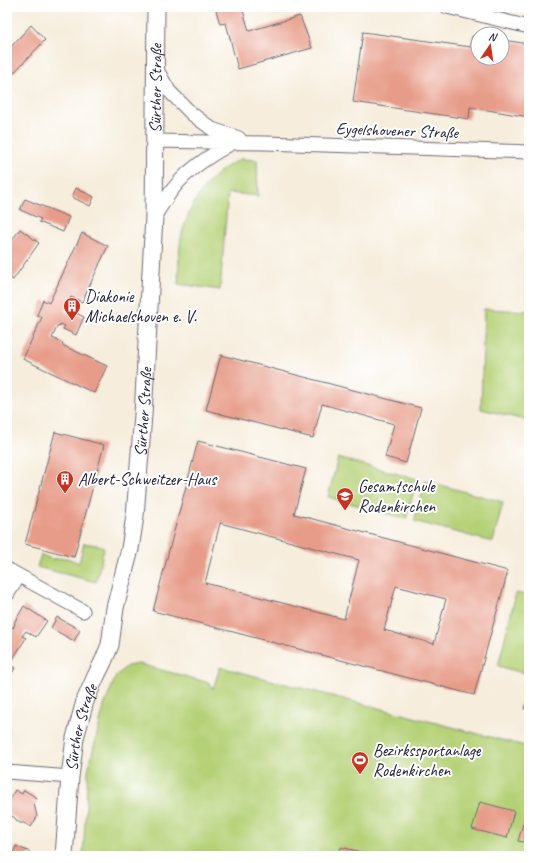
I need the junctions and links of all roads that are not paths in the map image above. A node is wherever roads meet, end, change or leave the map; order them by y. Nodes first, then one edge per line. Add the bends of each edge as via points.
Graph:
1 (156, 7) edge
2 (447, 7) edge
3 (529, 27) edge
4 (156, 68) junction
5 (154, 141) junction
6 (232, 143) junction
7 (265, 143) junction
8 (529, 152) edge
9 (154, 218) junction
10 (7, 569) edge
11 (19, 576) junction
12 (7, 596) edge
13 (83, 611) dead end
14 (7, 772) edge
15 (70, 777) junction
16 (64, 856) edge

1 - 4 street, Sürther Straße
2 - 3 street
4 - 5 street, Sürther Straße
4 - 7 street, Eygelshovener Straße via 169,91 212,130
5 - 6 street, Eygelshovener Straße
5 - 9 street, Sürther Straße
6 - 7 street, Eygelshovener Straße
6 - 9 street, Eygelshovener Straße via 212,154 188,173 173,188
7 - 8 street, Eygelshovener Straße
9 - 15 street, Sürther Straße via 135,516 130,549 115,608 110,645 85,701 75,738
10 - 11 street
11 - 12 street
11 - 13 street
14 - 15 street
15 - 16 street, Sürther Straße

